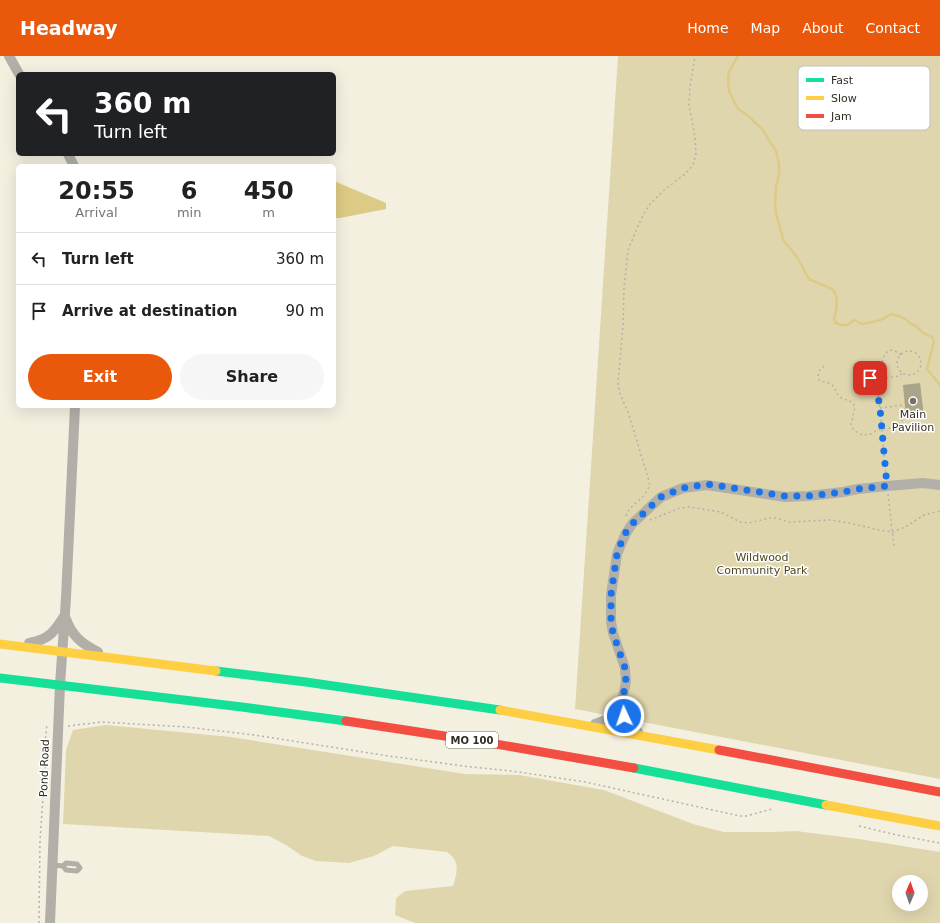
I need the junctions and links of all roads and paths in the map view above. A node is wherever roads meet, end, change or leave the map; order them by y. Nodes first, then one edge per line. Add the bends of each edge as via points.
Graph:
1 (9, 56) edge
2 (695, 56) edge
3 (18, 72) edge
4 (900, 355) junction
5 (824, 366) dead end
6 (903, 373) junction
7 (876, 374) junction
8 (882, 379) junction
9 (876, 385) junction
10 (903, 405) dead end
11 (75, 408) edge
12 (880, 408) junction
13 (904, 420) dead end
14 (882, 429) junction
15 (940, 485) edge
16 (887, 486) junction
17 (940, 511) edge
18 (648, 521) dead end
19 (632, 524) junction
20 (893, 532) junction
21 (894, 547) dead end
22 (65, 615) junction
23 (0, 644) edge
24 (16, 646) junction
25 (63, 652) junction
26 (111, 658) junction
27 (0, 678) edge
28 (60, 685) junction
29 (621, 705) junction
30 (58, 726) junction
31 (590, 726) junction
32 (641, 735) junction
33 (940, 792) edge
34 (776, 808) dead end
35 (853, 824) dead end
36 (940, 826) edge
37 (940, 843) edge
38 (39, 923) edge
39 (50, 923) edge

1 - 3 street
2 - 19 path via 689,105 695,137 696,154 693,166 650,204 628,250 618,383 650,486 626,514 626,519
4 - 6 path via 898,366
4 - 6 path via 912,352 919,356 921,363 916,373
4 - 7 path via 896,351 887,352 882,362 876,366
5 - 14 path via 819,370 819,380 832,384 837,394 854,404 852,428 862,435
6 - 8 path
7 - 8 path
7 - 9 path via 871,376 870,380
8 - 9 path
9 - 12 path
10 - 12 path
11 - 22 street, Pond Road
12 - 14 path
13 - 14 path via 890,428
14 - 16 path
15 - 16 street via 923,483
16 - 19 street via 808,496 785,496 707,484 683,488 661,497
16 - 20 path
17 - 20 path via 924,515
18 - 20 path via 689,507 721,512 745,522 769,518 790,522 831,520
19 - 29 street via 624,535 617,554 611,595 613,633 626,676
20 - 21 path
22 - 24 street via 47,637 39,642
22 - 25 street, Pond Road
22 - 26 street, Pond Road via 70,629 78,639
23 - 24 highway
24 - 25 highway
25 - 26 highway
25 - 28 street, Pond Road
26 - 31 highway via 353,688
27 - 28 highway, MO 100
28 - 30 street, Pond Road
28 - 36 highway, MO 100 via 296,714 477,741
29 - 31 street via 606,720
29 - 32 street via 624,716
30 - 34 path via 102,722 254,735 585,782 740,816
30 - 38 path via 47,725 40,840
30 - 39 street, Pond Road via 58,866
31 - 32 highway
32 - 33 highway
35 - 37 path

